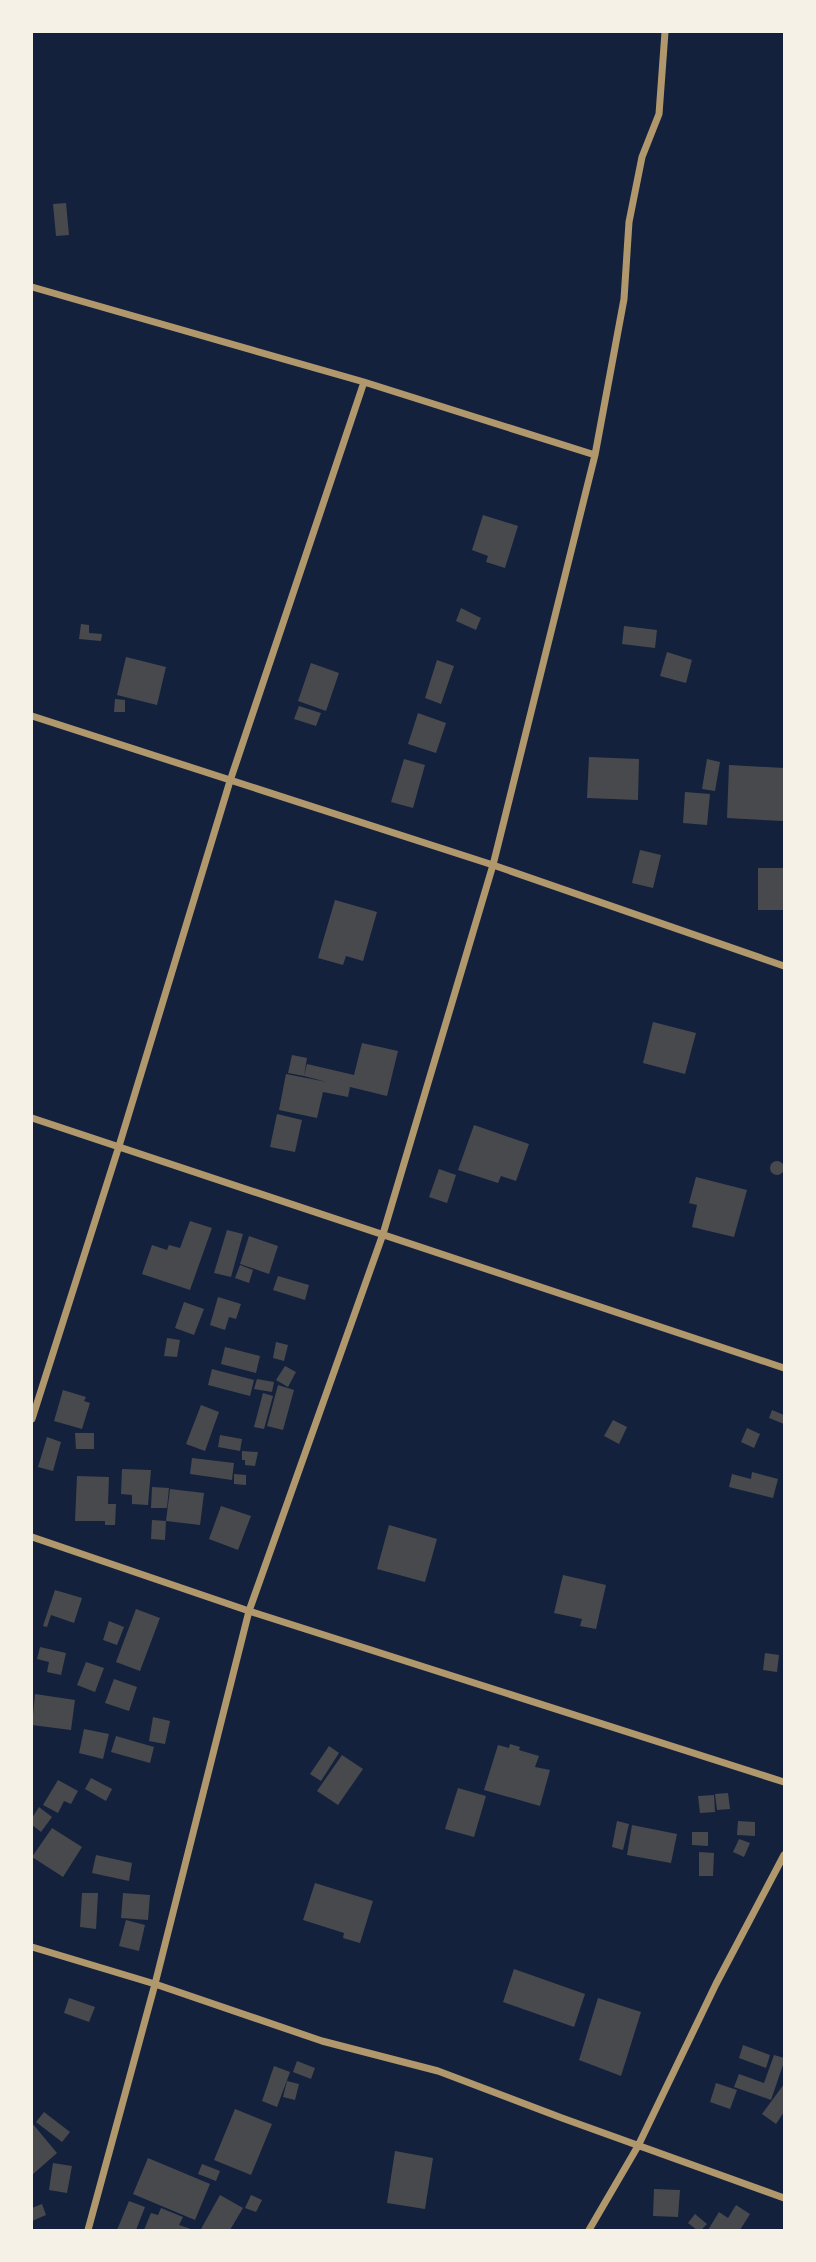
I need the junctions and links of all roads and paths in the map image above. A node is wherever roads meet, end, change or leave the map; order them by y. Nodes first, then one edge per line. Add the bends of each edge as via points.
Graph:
1 (665, 32) edge
2 (32, 287) edge
3 (365, 382) junction
4 (595, 455) junction
5 (32, 716) edge
6 (230, 781) junction
7 (493, 865) junction
8 (785, 966) edge
9 (32, 1118) edge
10 (119, 1146) junction
11 (383, 1234) junction
12 (785, 1368) edge
13 (32, 1419) edge
14 (32, 1537) edge
15 (250, 1611) junction
16 (785, 1782) edge
17 (785, 1855) edge
18 (32, 1947) edge
19 (155, 1984) junction
20 (638, 2146) junction
21 (785, 2198) edge
22 (88, 2231) edge
23 (589, 2231) edge

1 - 4 street via 659,114 642,157 629,222 624,299
2 - 3 street
3 - 4 street
3 - 6 street
4 - 7 street
5 - 6 street
6 - 7 street
6 - 10 street
7 - 8 street
7 - 11 street
9 - 10 street
10 - 11 street
10 - 13 street
11 - 12 street
11 - 15 street
14 - 15 street
15 - 16 street
15 - 19 street
17 - 20 street
18 - 19 street
19 - 20 street via 322,2042 438,2071
19 - 22 street
20 - 21 street
20 - 23 street

